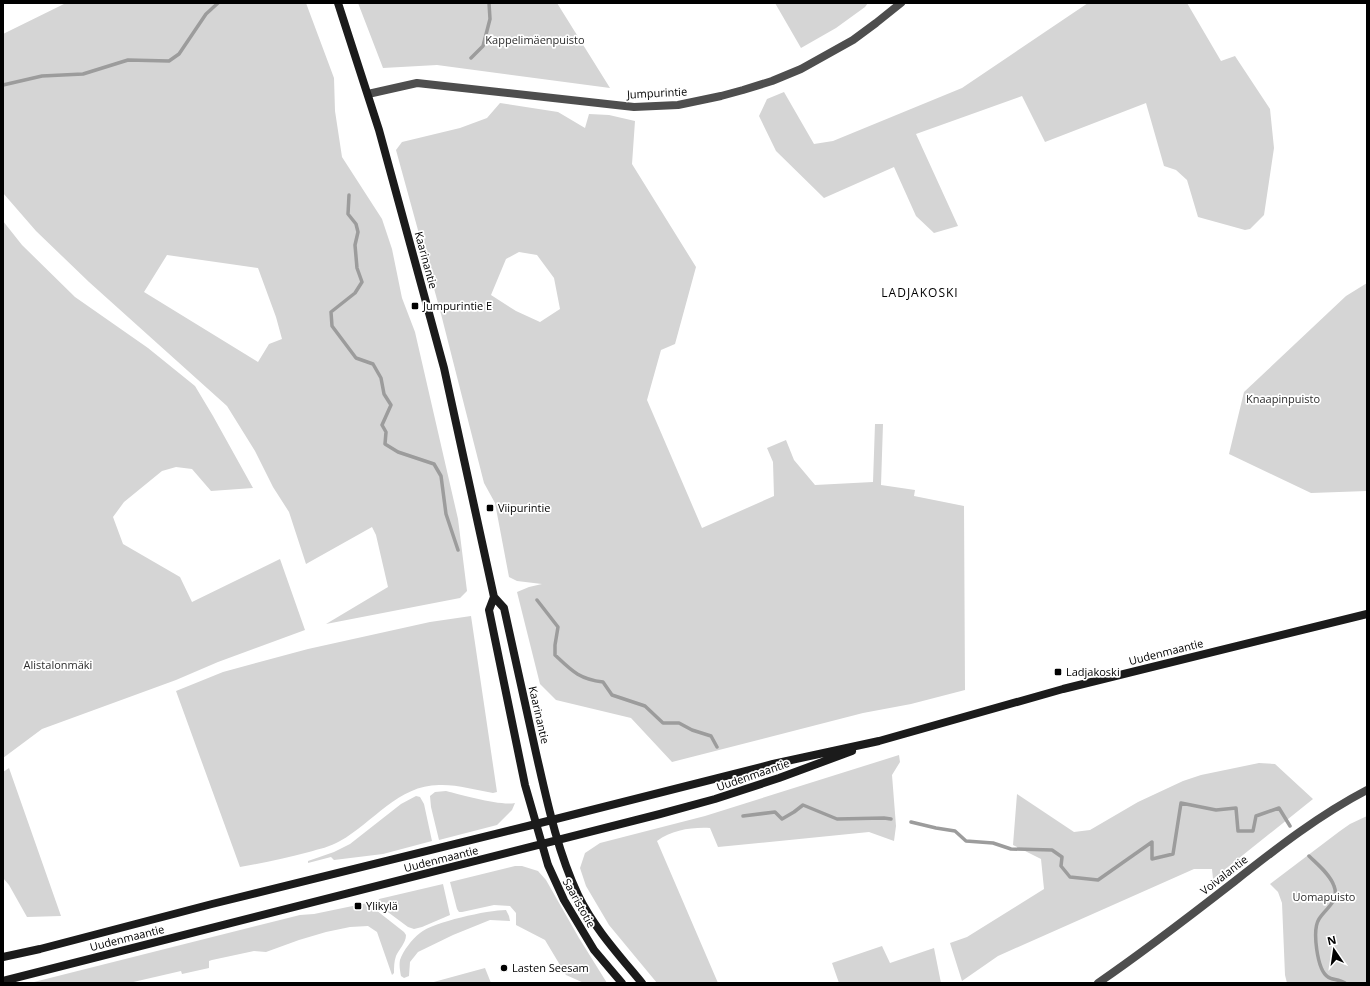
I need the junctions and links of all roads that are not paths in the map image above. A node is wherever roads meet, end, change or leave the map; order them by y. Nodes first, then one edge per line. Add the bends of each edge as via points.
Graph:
1 (338, 3) edge
2 (901, 3) edge
3 (368, 94) junction
4 (494, 597) junction
5 (1367, 614) edge
6 (879, 740) junction
7 (1367, 790) edge
8 (552, 820) junction
9 (536, 824) junction
10 (557, 840) junction
11 (542, 844) junction
12 (3, 957) edge
13 (3, 981) edge
14 (622, 983) edge
15 (642, 983) edge
16 (1098, 983) edge

1 - 3 main road, Kaarinantie
2 - 3 street, Jumpurintie via 853,40 801,69 772,82 678,105 634,107 416,83
3 - 4 main road, Kaarinantie via 444,368
4 - 8 main road, Kaarinantie via 504,608
4 - 9 main road, Kaarinantie via 489,610
5 - 6 main road, Uudenmaantie via 1063,689
6 - 8 main road, Uudenmaantie
6 - 10 main road, Uudenmaantie via 715,799
7 - 16 street, Voivalantie via 1320,817 1286,841 1127,964
8 - 9 main road, Uudenmaantie
8 - 10 main road, Kaarinantie
9 - 11 main road, Saaristotie
9 - 12 main road, Uudenmaantie
10 - 11 main road, Uudenmaantie
10 - 15 main road, Saaristotie via 569,874 599,931
11 - 13 main road, Uudenmaantie
11 - 14 main road, Saaristotie via 548,865 564,900 594,950

